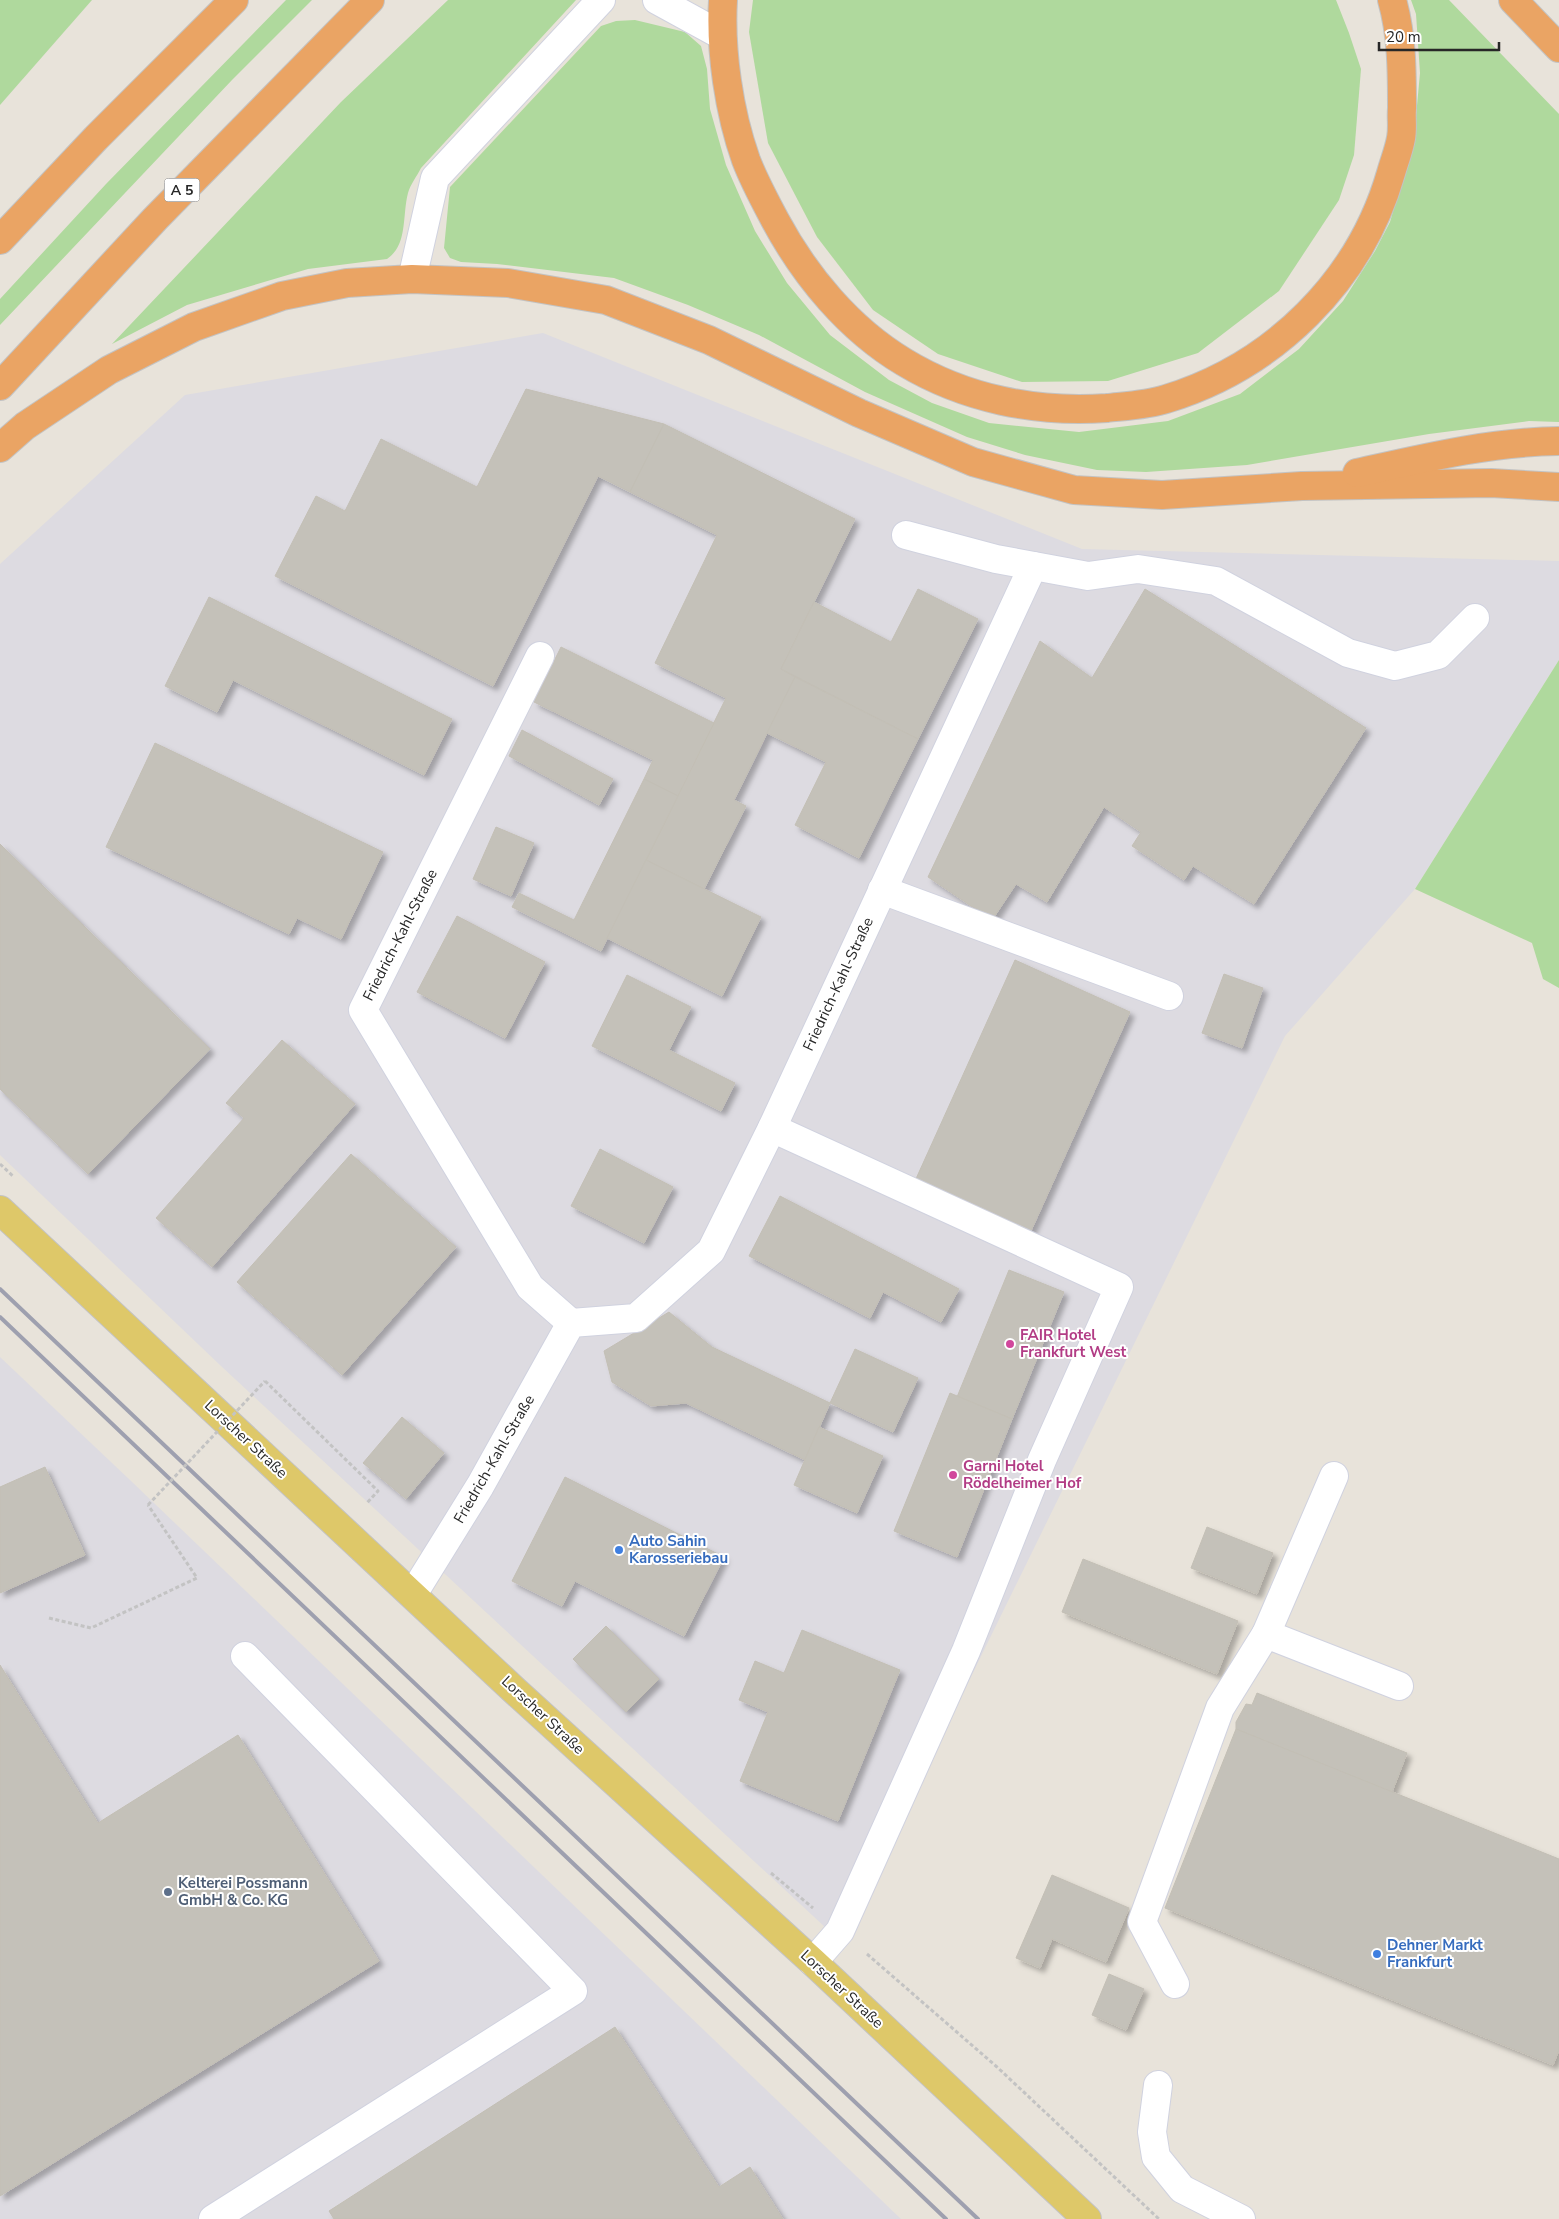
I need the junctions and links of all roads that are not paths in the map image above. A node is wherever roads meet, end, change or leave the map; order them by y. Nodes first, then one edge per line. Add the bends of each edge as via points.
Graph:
1 (234, 0) edge
2 (370, 0) edge
3 (602, 0) edge
4 (657, 0) edge
5 (723, 0) edge
6 (1392, 0) edge
7 (1513, 0) edge
8 (721, 35) junction
9 (1559, 48) edge
10 (0, 240) edge
11 (412, 279) junction
12 (0, 386) edge
13 (1559, 441) edge
14 (0, 448) edge
15 (1302, 486) junction
16 (1559, 487) edge
17 (906, 535) dead end
18 (1033, 566) junction
19 (1475, 618) dead end
20 (540, 656) dead end
21 (882, 890) junction
22 (1169, 996) dead end
23 (772, 1128) junction
24 (0, 1210) edge
25 (571, 1323) junction
26 (1334, 1476) dead end
27 (413, 1594) junction
28 (1266, 1634) junction
29 (245, 1656) dead end
30 (1399, 1686) dead end
31 (813, 1962) junction
32 (1175, 1984) dead end
33 (1158, 2085) dead end
34 (213, 2219) edge
35 (1087, 2219) edge
36 (1242, 2219) edge

1 - 10 highway
2 - 12 highway, A 5 via 155,219
3 - 11 street via 435,178
4 - 8 street
5 - 8 highway
6 - 8 highway via 1397,17 1402,74 1401,137 1372,225 1349,265 1296,327 1237,368 1164,400 1124,407 1048,408 974,395 903,362 836,307 783,235 746,159
7 - 9 highway
11 - 14 highway via 347,283 282,296 194,327 109,370 25,426
11 - 15 highway via 508,283 606,300 709,340 859,413 973,462 1074,490 1162,495
13 - 15 highway via 1468,449
15 - 16 highway via 1491,483
17 - 18 street
18 - 19 street via 1088,576 1138,569 1216,582 1348,653 1395,666 1438,655
18 - 21 street, Friedrich-Kahl-Straße
20 - 25 street, Friedrich-Kahl-Straße via 363,1010 530,1287
21 - 22 street
21 - 23 street, Friedrich-Kahl-Straße
23 - 25 street, Friedrich-Kahl-Straße via 711,1251 636,1318
23 - 31 street via 1119,1287 1042,1460 966,1651 840,1931
24 - 27 main road, Lorscher Straße
25 - 27 street, Friedrich-Kahl-Straße via 480,1486
26 - 28 street
27 - 31 main road, Lorscher Straße
28 - 30 street
28 - 32 street via 1220,1708 1142,1922
29 - 34 street via 573,1991
31 - 35 main road, Lorscher Straße
33 - 36 street via 1152,2132 1156,2157 1182,2189

